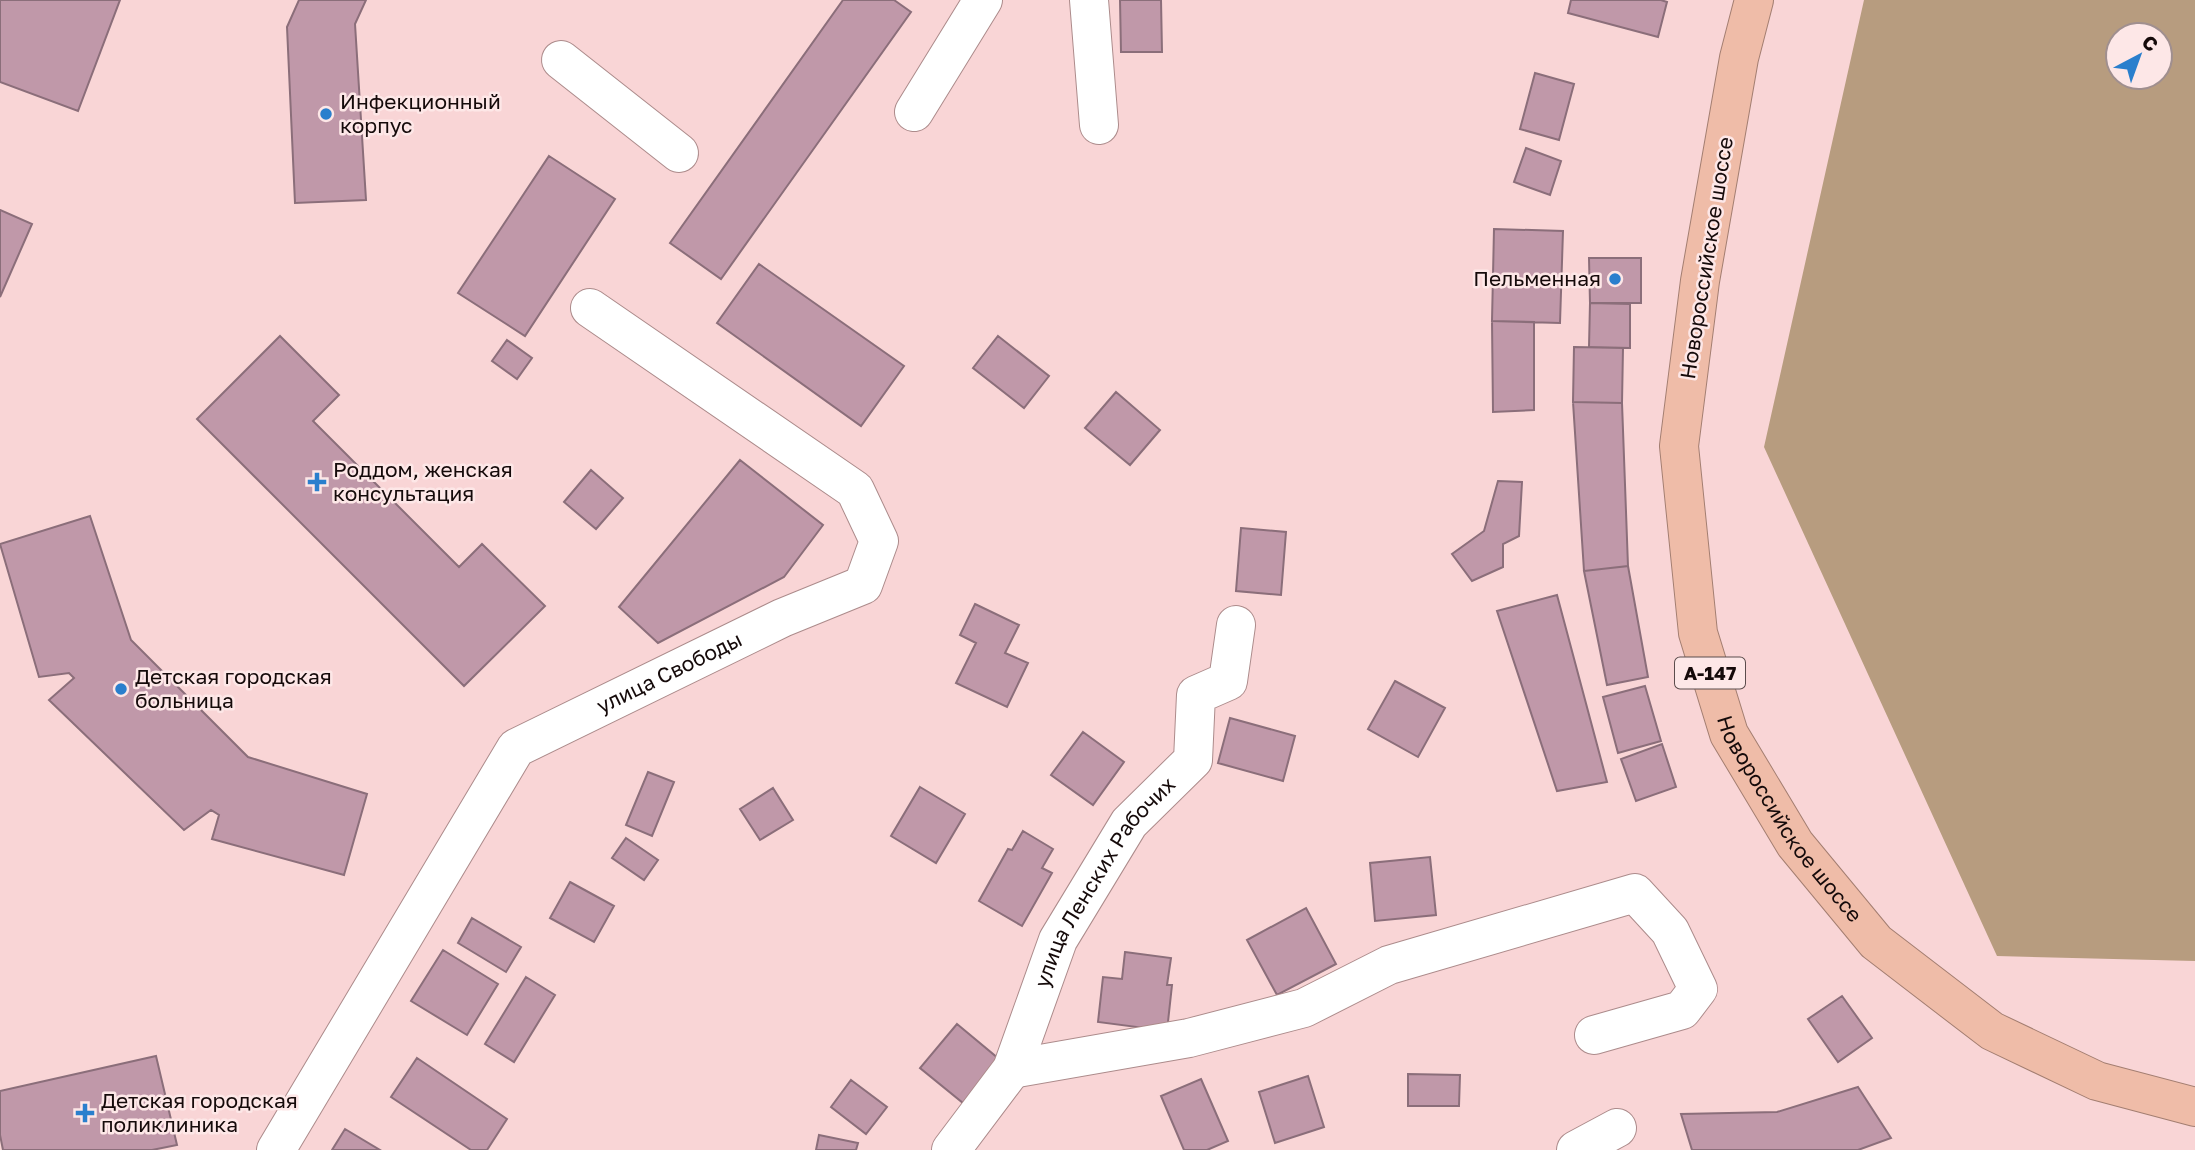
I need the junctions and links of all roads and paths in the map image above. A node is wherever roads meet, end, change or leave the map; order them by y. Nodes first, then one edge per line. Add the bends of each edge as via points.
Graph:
1 (983, 0) edge
2 (1089, 0) edge
3 (1754, 0) edge
4 (561, 60) dead end
5 (914, 112) dead end
6 (1099, 125) dead end
7 (679, 153) dead end
8 (590, 308) dead end
9 (1236, 625) dead end
10 (1594, 1035) dead end
11 (1012, 1069) junction
12 (2195, 1107) edge
13 (1617, 1128) dead end
14 (276, 1150) edge
15 (951, 1150) edge
16 (1576, 1150) edge

1 - 5 street
2 - 6 street
3 - 12 highway, Новороссийское шоссе / А-147 via 1700,281 1679,446 1698,633 1730,734 1795,844 1876,942 1992,1031 2096,1082
4 - 7 street
8 - 14 street, улица Свободы via 855,490 879,541 863,585 782,618 516,748
9 - 11 street, улица Ленских Рабочих via 1228,681 1196,695 1193,760 1129,823 1058,940
10 - 11 street via 1682,1010 1698,989 1670,931 1635,893 1389,965 1304,1008 1189,1038
11 - 15 street, улица Ленских Рабочих
13 - 16 street

